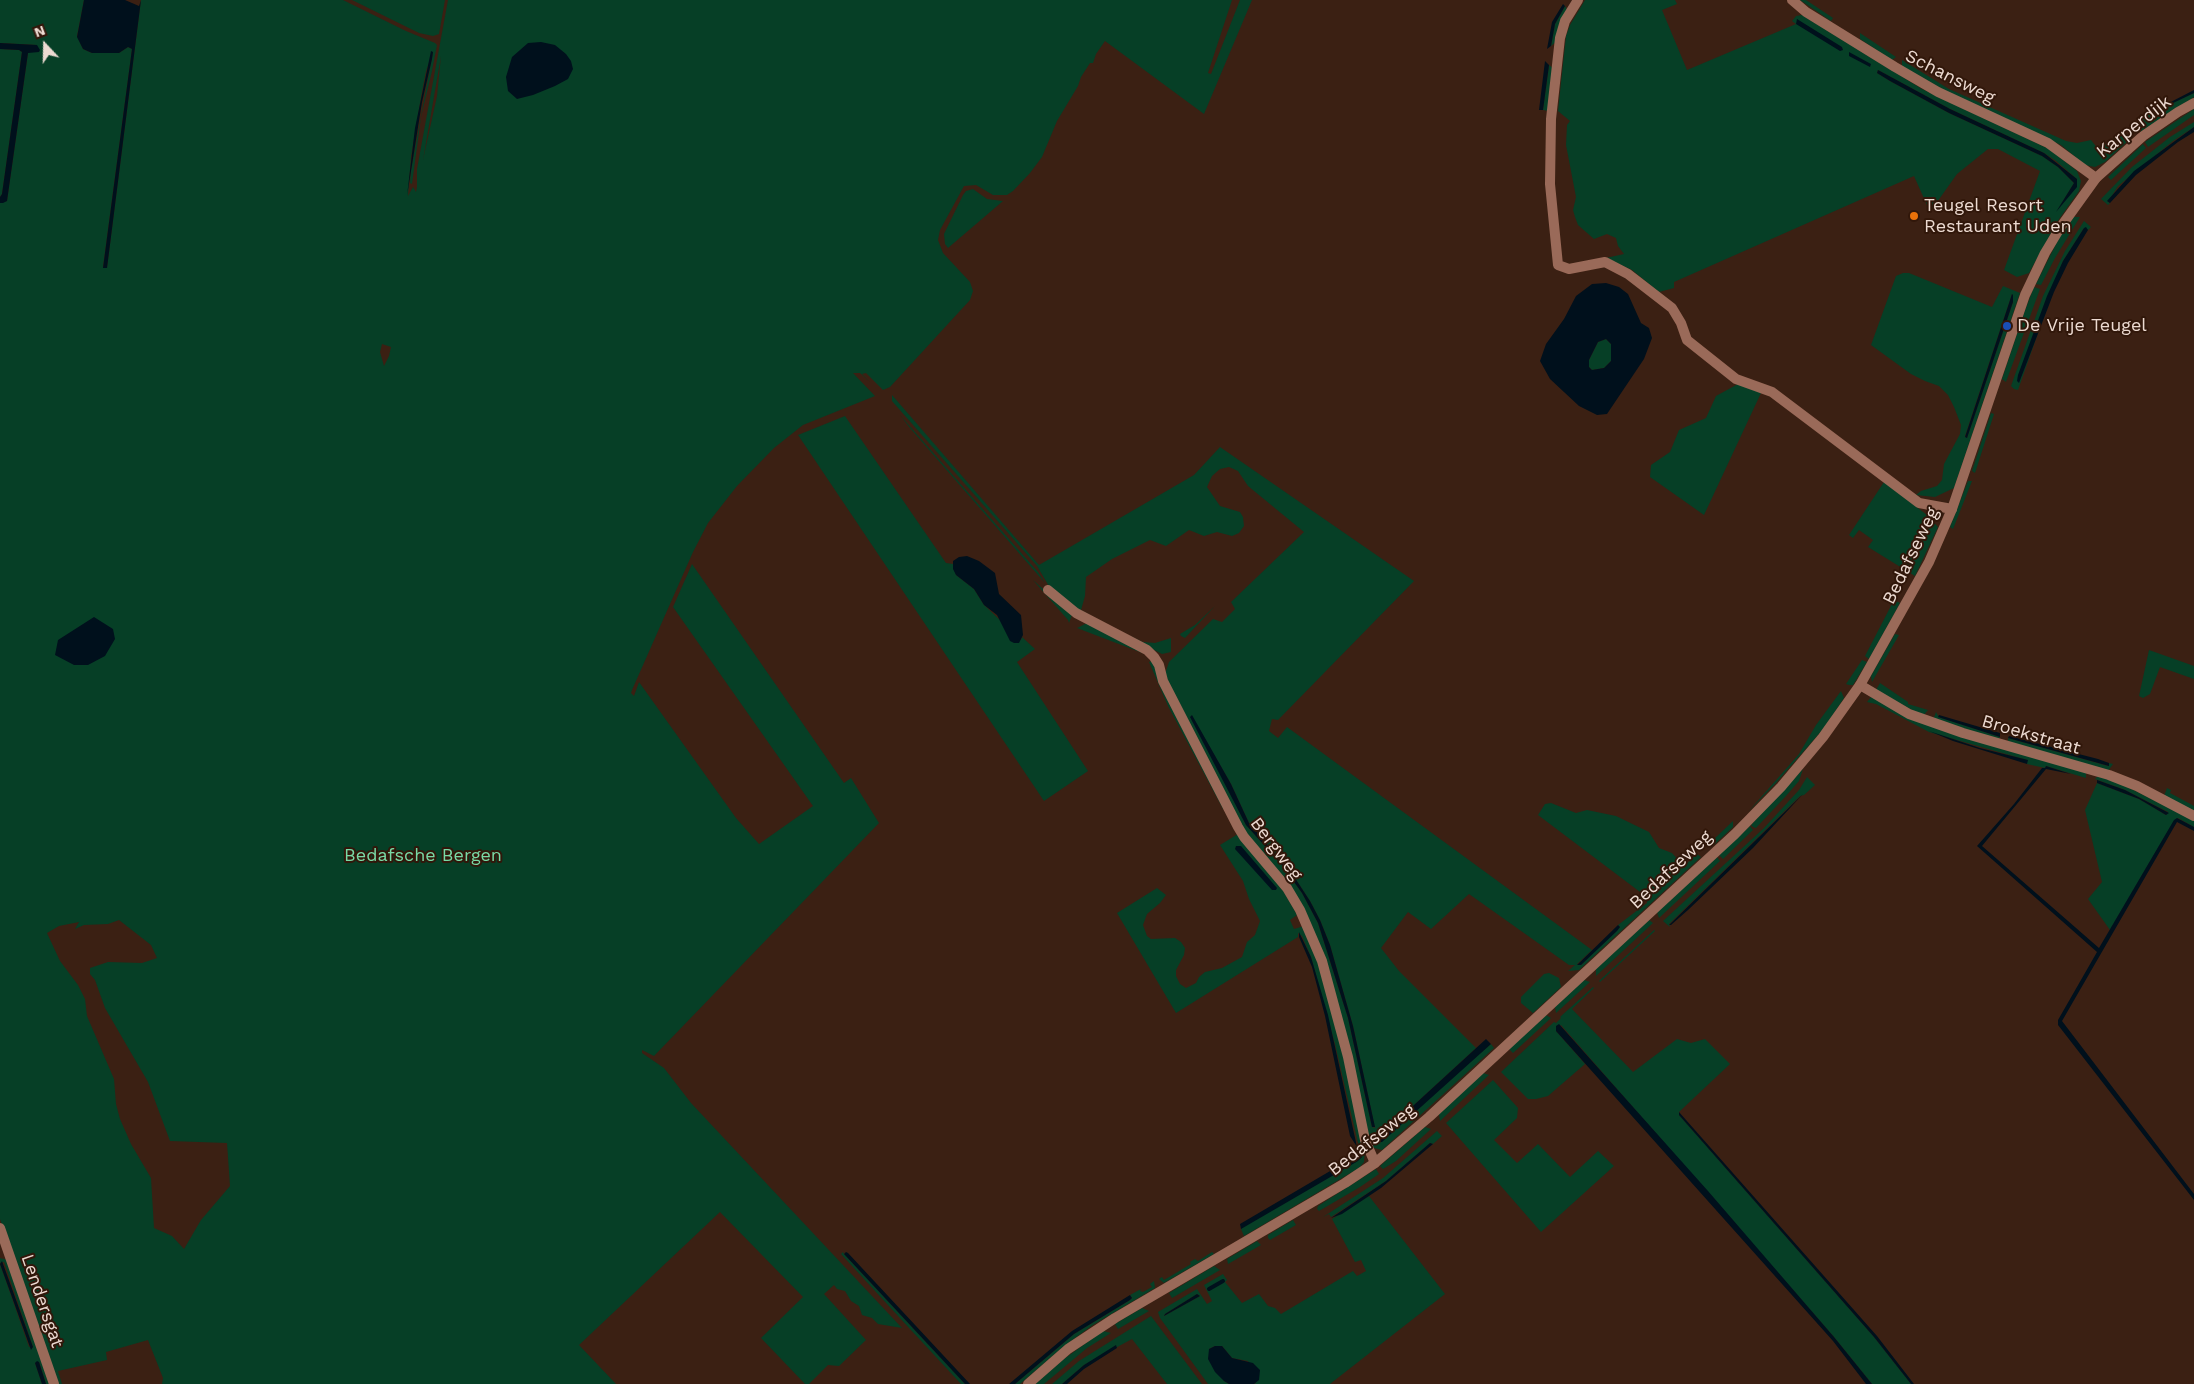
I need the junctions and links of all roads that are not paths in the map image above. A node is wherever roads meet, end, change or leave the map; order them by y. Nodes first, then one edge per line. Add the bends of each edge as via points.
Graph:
1 (1578, 0) edge
2 (1792, 0) edge
3 (2194, 104) edge
4 (2096, 178) junction
5 (1952, 509) junction
6 (1048, 590) dead end
7 (1860, 685) junction
8 (2194, 816) edge
9 (1375, 1163) junction
10 (0, 1228) edge
11 (54, 1384) edge
12 (1028, 1384) edge

1 - 5 street via 1565,21 1560,38 1552,119 1550,184 1558,265 1569,268 1605,262 1628,274 1672,308 1687,340 1736,379 1772,392 1920,503
2 - 4 street, Schansweg via 1895,68 1938,92 2048,143
3 - 4 street, Karperdijk via 2144,136
4 - 5 street, Bedafseweg via 2060,228 2032,278
5 - 7 street, Bedafseweg via 1929,562
6 - 9 street, Bergweg via 1076,613 1148,650 1154,657 1163,681 1238,827 1287,888 1300,910 1322,961 1348,1057 1365,1140
7 - 8 street, Broekstraat via 1909,714 2109,775
7 - 9 street, Bedafseweg via 1823,737 1735,834
9 - 12 street, Bedafseweg via 1345,1184 1115,1318 1068,1349
10 - 11 street, Lendersgat

